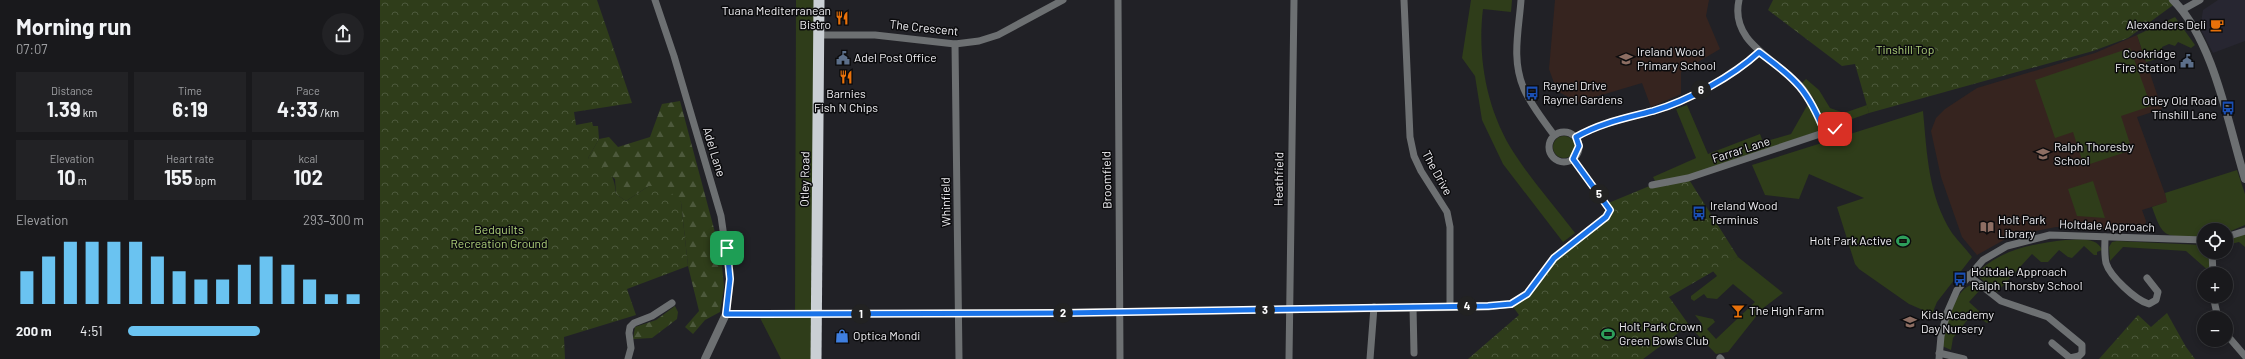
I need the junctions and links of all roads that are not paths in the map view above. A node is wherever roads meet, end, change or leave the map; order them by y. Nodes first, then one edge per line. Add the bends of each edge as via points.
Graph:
1 (654, 0) edge
2 (819, 0) edge
3 (1063, 0) edge
4 (1118, 0) edge
5 (1294, 0) edge
6 (1404, 0) edge
7 (1521, 0) edge
8 (1739, 0) edge
9 (2173, 0) edge
10 (2200, 0) edge
11 (2182, 10) junction
12 (820, 35) junction
13 (955, 44) junction
14 (1759, 52) junction
15 (1835, 129) dead end
16 (1825, 133) junction
17 (1554, 135) junction
18 (1576, 137) junction
19 (1573, 159) junction
20 (2245, 179) edge
21 (1652, 185) dead end
22 (2245, 231) edge
23 (2233, 235) edge
24 (2105, 237) junction
25 (2197, 240) edge
26 (1968, 275) junction
27 (2147, 278) dead end
28 (672, 303) dead end
29 (1450, 306) junction
30 (1374, 307) junction
31 (1413, 307) junction
32 (1288, 309) junction
33 (1119, 312) junction
34 (726, 314) junction
35 (817, 314) junction
36 (958, 314) junction
37 (2233, 342) edge
38 (2052, 343) dead end
39 (1414, 353) dead end
40 (1939, 356) edge
41 (2245, 356) edge
42 (628, 359) edge
43 (705, 359) edge
44 (816, 359) edge
45 (959, 359) edge
46 (1120, 359) edge
47 (1289, 359) edge
48 (1370, 359) edge
49 (1964, 359) edge

1 - 34 street, Adel Lane via 674,56 721,216 730,279
2 - 12 highway, Otley Road
3 - 13 street, The Crescent via 998,35
4 - 33 street, Broomfield
5 - 32 street, Heathfield
6 - 29 street, The Drive via 1410,137 1417,161 1447,212 1450,227
7 - 17 street via 1517,48 1520,77 1537,112
8 - 14 street via 1740,27 1750,44
9 - 11 street
10 - 11 street
11 - 20 street via 2205,49
12 - 13 street, The Crescent via 875,35
12 - 35 highway, Otley Road
13 - 36 street, Whinfield
14 - 16 street via 1804,89
14 - 18 street via 1737,69 1676,102 1600,125
15 - 16 street, Farrar Lane
16 - 21 street, Farrar Lane via 1688,178
17 - 18 street via 1568,132
17 - 19 street via 1549,144 1554,158 1563,162
18 - 19 street via 1579,146
19 - 29 street via 1610,210 1606,217 1554,258 1527,294 1511,304
22 - 23 street
24 - 25 street, Holtdale Approach
24 - 26 street, Holtdale Approach via 2050,235 2031,238 2003,248 1983,260
24 - 27 street via 2104,252 2109,270 2125,288 2149,304 2156,300 2158,292
26 - 38 street via 2001,301 2048,317 2083,348 2079,356 2070,358
26 - 40 street, Holtdale Approach via 1947,313
28 - 42 street via 630,327 631,348
29 - 31 street
30 - 31 street
30 - 32 street
30 - 48 street
31 - 39 street
32 - 33 street
32 - 47 street, Heathfield
33 - 36 street
33 - 46 street, Broomfield
34 - 35 street
34 - 43 street
35 - 36 street
35 - 44 highway, Otley Road
36 - 45 street, Whinfield
37 - 41 street
40 - 49 street

